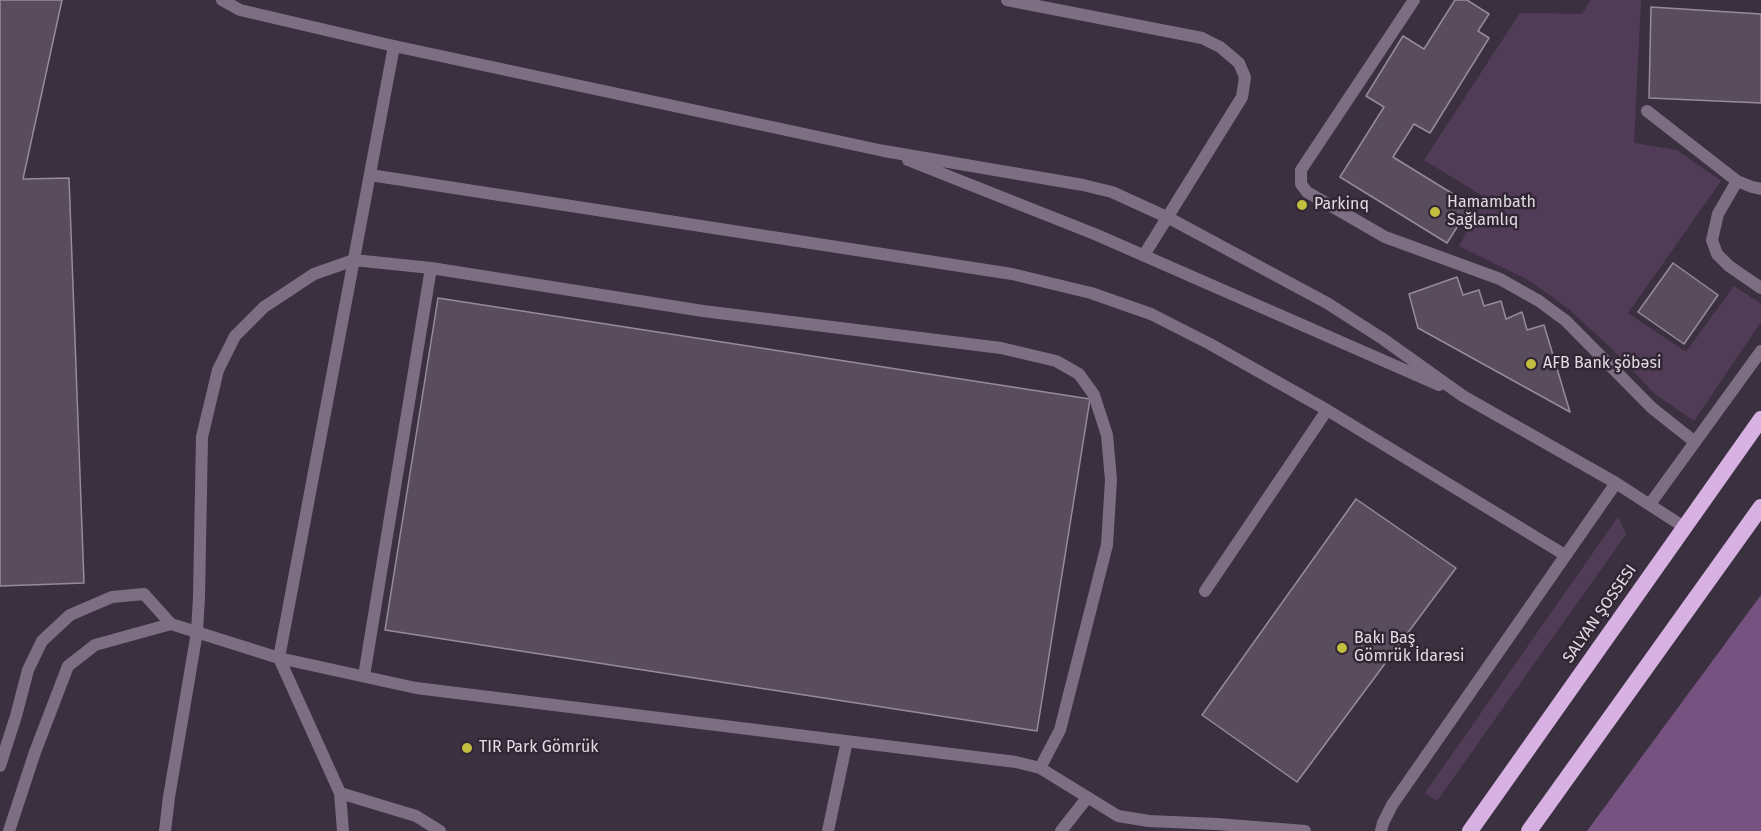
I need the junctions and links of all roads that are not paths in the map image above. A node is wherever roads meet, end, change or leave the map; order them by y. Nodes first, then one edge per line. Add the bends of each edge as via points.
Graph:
1 (222, 0) edge
2 (1007, 0) edge
3 (1414, 0) edge
4 (394, 46) junction
5 (1647, 111) dead end
6 (884, 151) junction
7 (370, 175) junction
8 (1737, 181) junction
9 (1761, 189) edge
10 (1169, 218) junction
11 (1144, 255) junction
12 (354, 260) junction
13 (430, 268) junction
14 (1761, 288) edge
15 (1761, 351) edge
16 (1463, 396) junction
17 (1327, 410) junction
18 (1761, 419) edge
19 (1695, 442) junction
20 (1616, 483) junction
21 (1650, 504) junction
22 (1761, 507) edge
23 (1684, 527) junction
24 (1565, 555) junction
25 (1205, 591) dead end
26 (171, 624) junction
27 (197, 632) junction
28 (279, 658) junction
29 (364, 675) junction
30 (847, 741) junction
31 (0, 765) edge
32 (1040, 768) junction
33 (340, 793) junction
34 (1087, 798) junction
35 (1217, 827) edge
36 (9, 831) edge
37 (165, 831) edge
38 (343, 831) edge
39 (440, 831) edge
40 (828, 831) edge
41 (1061, 831) edge
42 (1305, 831) edge
43 (1381, 831) edge
44 (1470, 831) edge
45 (1529, 831) edge

1 - 4 lane via 240,10
2 - 10 lane via 1202,38 1220,46 1239,63 1245,77 1242,97
3 - 19 lane via 1301,170 1301,184 1307,192 1385,237 1500,279 1539,300 1566,321 1652,408
4 - 6 lane
4 - 7 lane
5 - 8 lane
6 - 10 lane via 1083,185 1112,192
6 - 11 lane
7 - 12 lane
7 - 17 lane via 1012,274 1091,293 1151,314
8 - 9 lane
8 - 14 lane via 1718,214 1712,240 1717,254 1729,266
10 - 11 lane
10 - 16 lane via 1326,303
11 - 16 lane
12 - 13 lane
12 - 27 lane via 314,273 264,307 235,336 218,370 202,437
12 - 28 lane
13 - 29 lane
13 - 32 lane via 703,311 1001,348 1056,361 1079,374 1094,395 1107,435 1111,480 1107,545 1060,730
15 - 19 lane
16 - 20 lane
17 - 24 lane
17 - 25 lane
18 - 23 highway, SALYAN ŞOSSESI
19 - 21 lane
20 - 21 lane
20 - 24 lane
21 - 23 lane
22 - 45 highway
23 - 44 highway, SALYAN ŞOSSESI
24 - 43 lane via 1392,805
26 - 27 lane
26 - 31 lane via 144,594 112,597 70,615 42,641 28,670
26 - 36 lane via 95,645 68,666
27 - 28 lane
27 - 37 lane
28 - 29 lane
28 - 33 lane
29 - 30 lane via 416,688
30 - 32 lane
30 - 40 lane
32 - 34 lane
33 - 38 lane
33 - 39 lane via 416,816
34 - 35 lane via 1118,816
34 - 41 lane
35 - 42 lane

